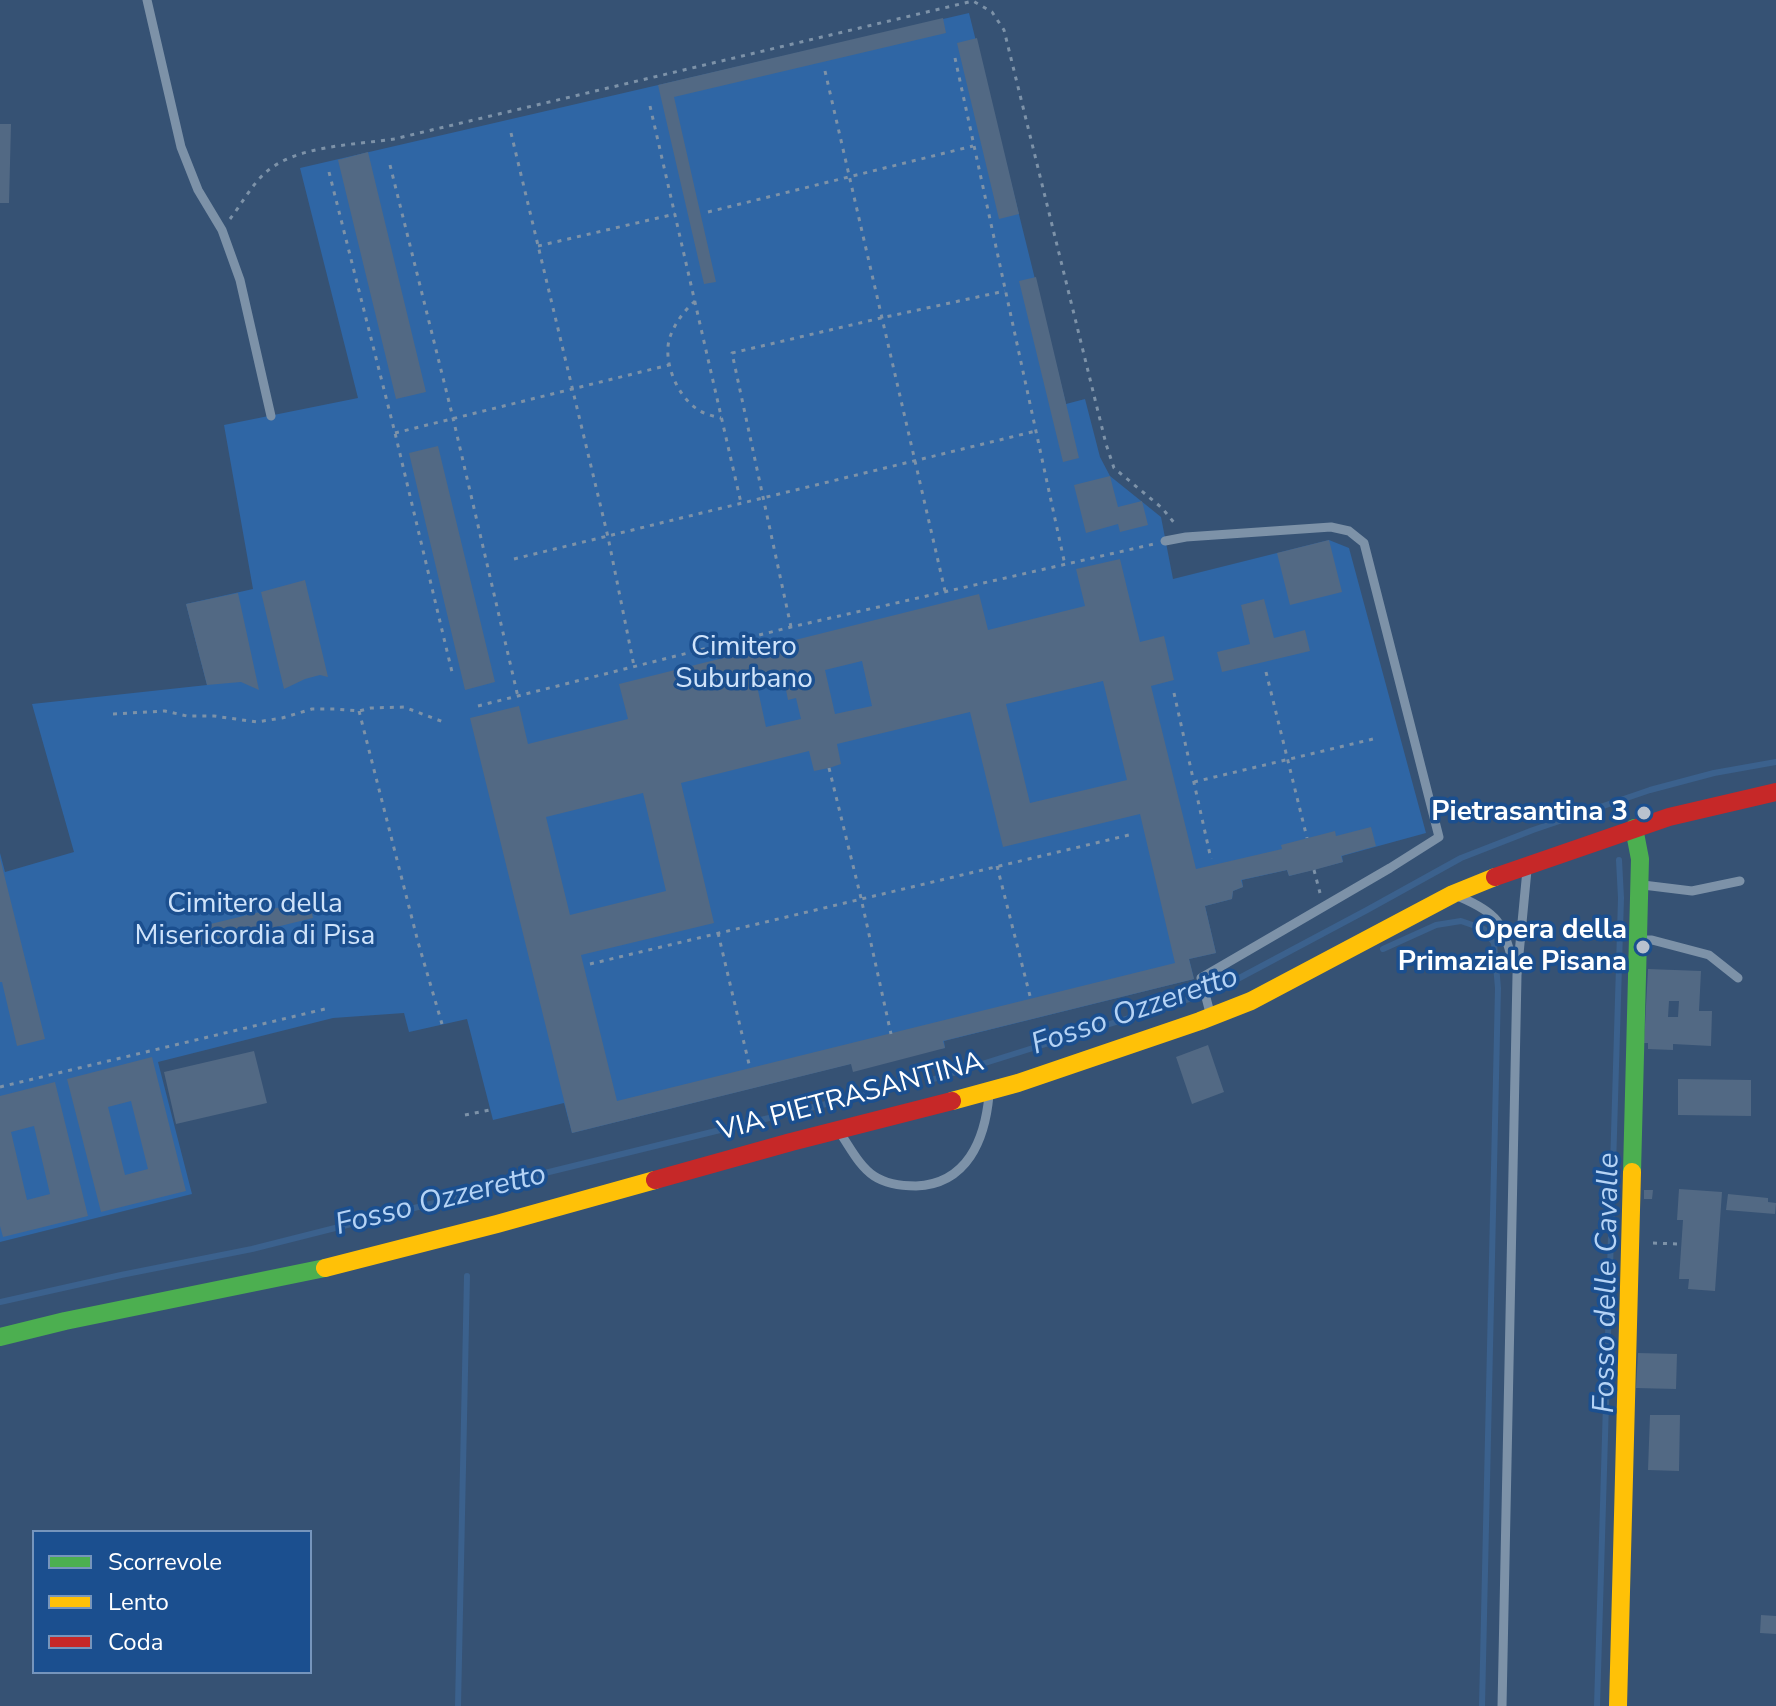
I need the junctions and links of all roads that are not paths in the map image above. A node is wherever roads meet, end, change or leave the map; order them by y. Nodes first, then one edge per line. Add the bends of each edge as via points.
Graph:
1 (147, 0) edge
2 (271, 416) dead end
3 (1165, 541) road end
4 (1776, 792) edge
5 (1634, 828) junction
6 (1528, 865) junction
7 (1740, 881) dead end
8 (1639, 884) junction
9 (1453, 894) junction
10 (1638, 940) junction
11 (1517, 975) junction
12 (1738, 978) dead end
13 (1210, 1011) junction
14 (990, 1090) junction
15 (838, 1130) junction
16 (0, 1337) edge
17 (1502, 1706) edge
18 (1618, 1706) edge

1 - 2 lane via 181,147 240,280
3 - 13 lane via 1331,527 1349,531 1364,543 1439,837 1201,978
4 - 5 street, VIA PIETRASANTINA
5 - 6 street, VIA PIETRASANTINA
5 - 8 street
6 - 9 street, VIA PIETRASANTINA
6 - 11 lane
7 - 8 lane via 1692,891
8 - 10 street
9 - 11 lane via 1482,906 1502,926
9 - 13 street, VIA PIETRASANTINA via 1301,976
10 - 12 lane via 1709,955
10 - 18 street
11 - 17 lane
13 - 14 street, VIA PIETRASANTINA
14 - 15 street, VIA PIETRASANTINA
14 - 15 lane via 986,1121 970,1158 953,1175 927,1185 896,1185 874,1176
15 - 16 street, VIA PIETRASANTINA via 398,1250

